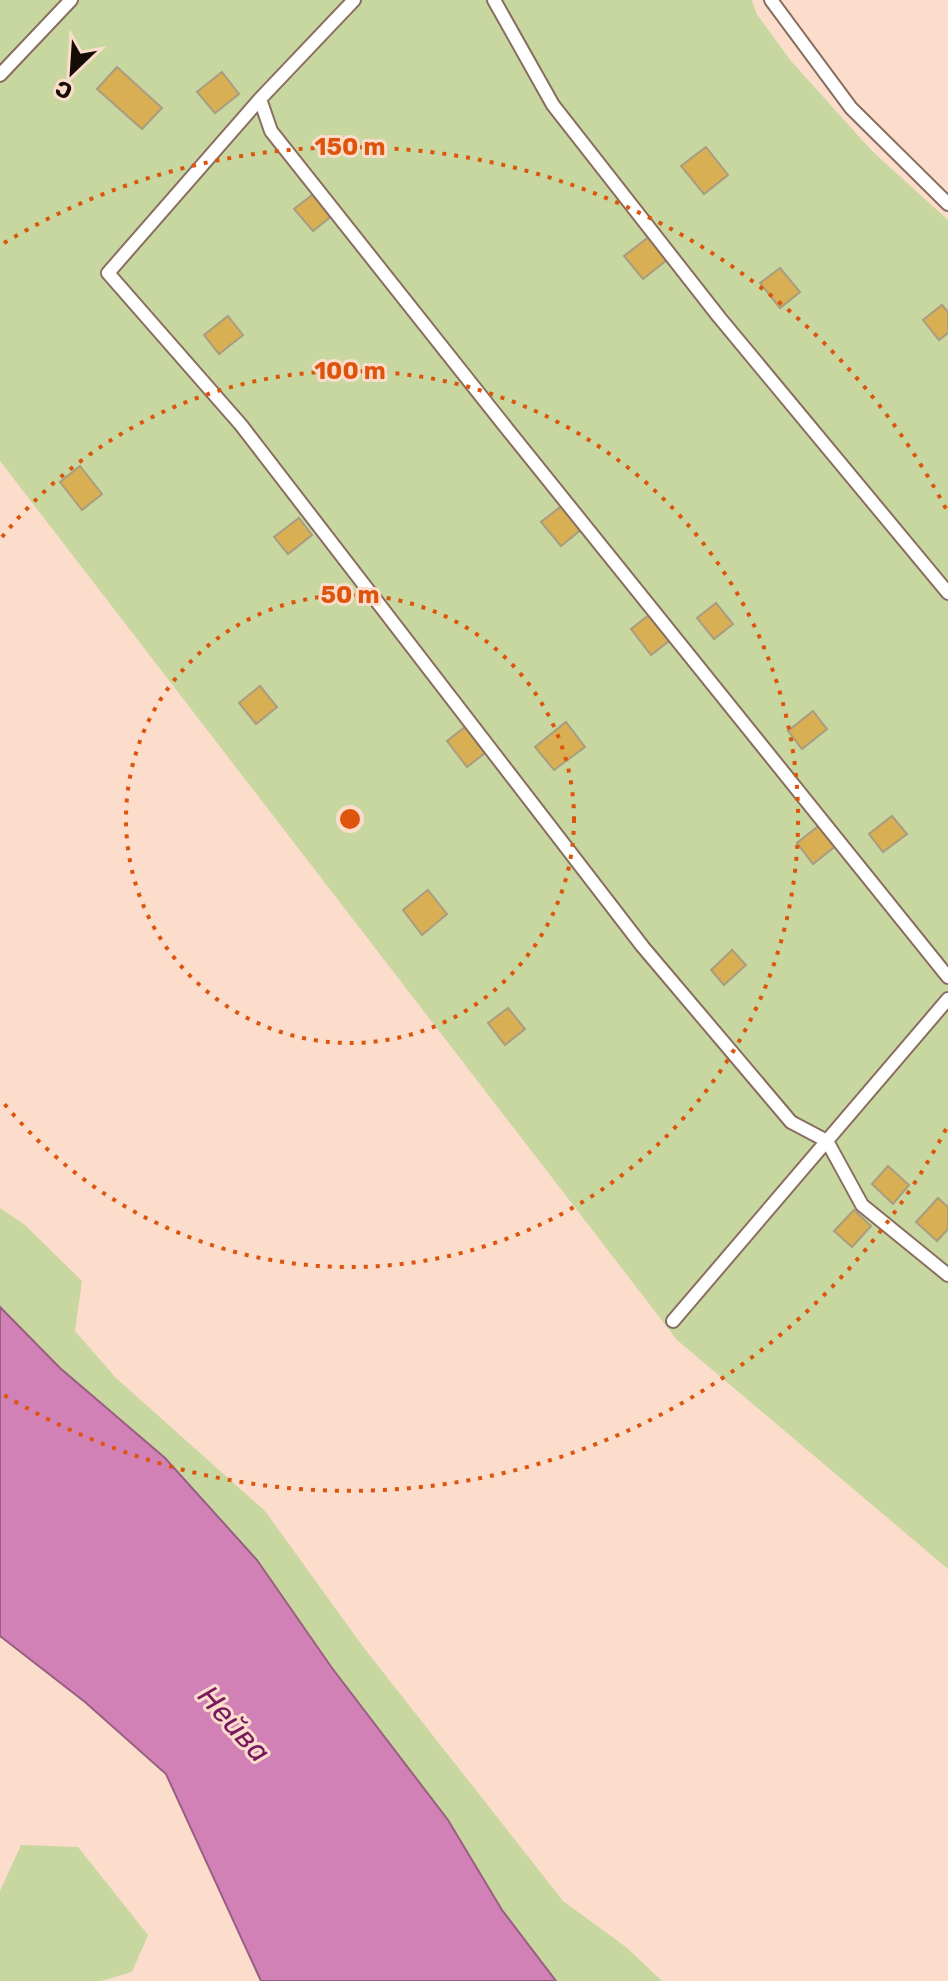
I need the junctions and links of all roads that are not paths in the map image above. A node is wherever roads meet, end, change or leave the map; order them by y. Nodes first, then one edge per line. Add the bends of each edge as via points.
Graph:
1 (71, 0) edge
2 (354, 0) edge
3 (494, 0) edge
4 (771, 0) edge
5 (0, 75) edge
6 (260, 99) junction
7 (948, 204) edge
8 (948, 593) edge
9 (948, 977) edge
10 (948, 999) edge
11 (827, 1141) junction
12 (948, 1275) edge
13 (673, 1321) dead end

1 - 5 lane
2 - 6 lane
3 - 8 lane via 553,105 719,317
4 - 7 lane via 851,108
6 - 9 lane via 271,131
6 - 11 lane via 108,273 241,425 643,947 791,1122
10 - 11 lane
11 - 12 lane via 862,1205
11 - 13 lane

